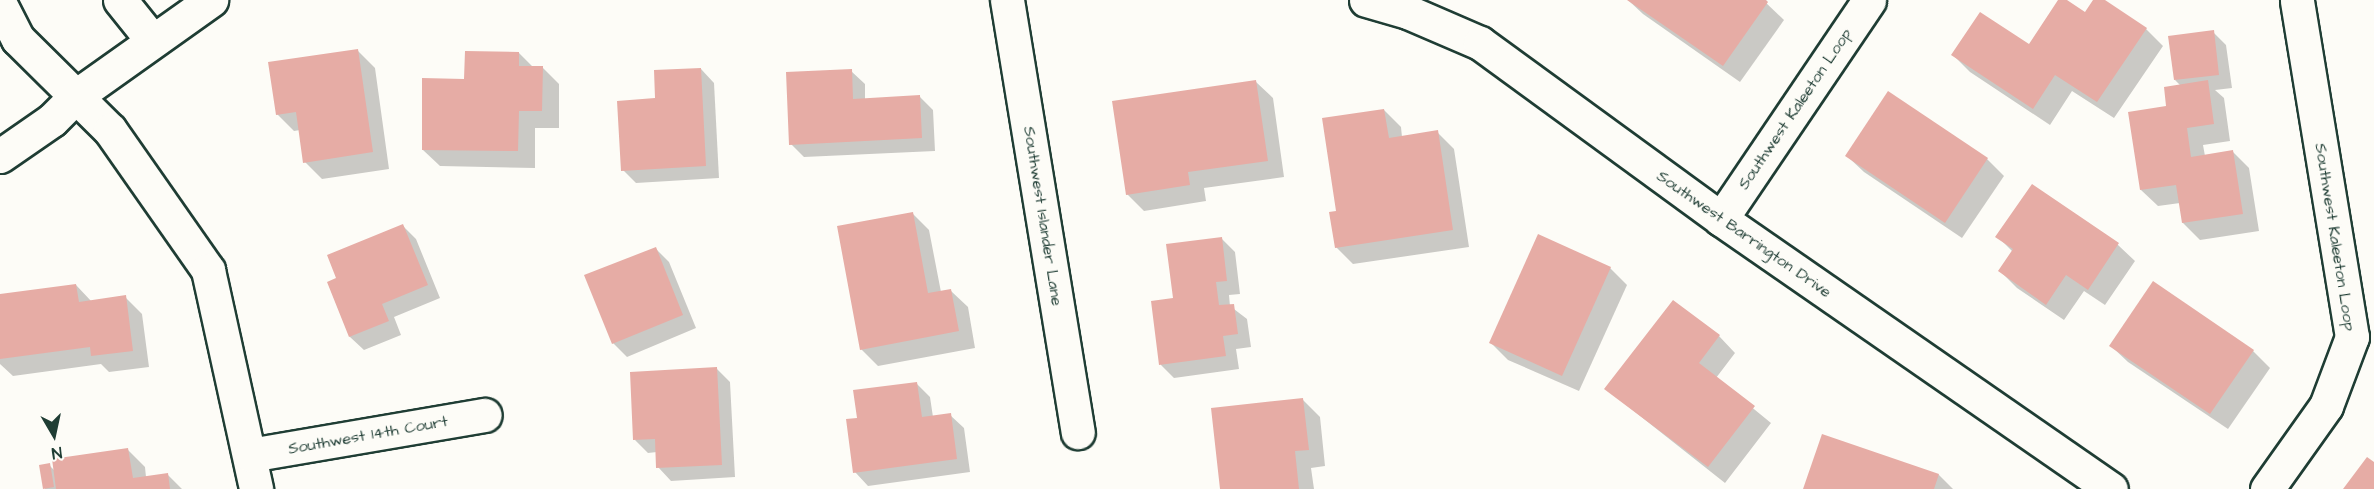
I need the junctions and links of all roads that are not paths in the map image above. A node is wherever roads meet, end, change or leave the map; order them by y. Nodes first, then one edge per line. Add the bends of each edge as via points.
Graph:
1 (120, 0) edge
2 (212, 0) edge
3 (1007, 0) edge
4 (1366, 0) edge
5 (1869, 0) edge
6 (2297, 0) edge
7 (0, 4) edge
8 (152, 40) junction
9 (76, 96) junction
10 (0, 156) edge
11 (1721, 219) junction
12 (485, 415) dead end
13 (1078, 432) dead end
14 (250, 455) junction
15 (2076, 479) edge
16 (256, 489) edge
17 (2111, 489) edge
18 (2267, 489) edge

1 - 8 street
2 - 8 street
3 - 13 street, Southwest Islander Lane
4 - 11 street, Southwest Barrington Drive via 1408,12 1480,43
5 - 11 street, Southwest Kaleeton Loop
6 - 18 street, Southwest Kaleeton Loop via 2352,337 2326,406
7 - 9 street via 18,39
8 - 9 street
9 - 10 street via 52,120
9 - 14 street via 110,130 208,270
11 - 15 street, Southwest Barrington Drive
12 - 14 street, Southwest 14th Court
14 - 16 street
15 - 17 street, Southwest Barrington Drive

